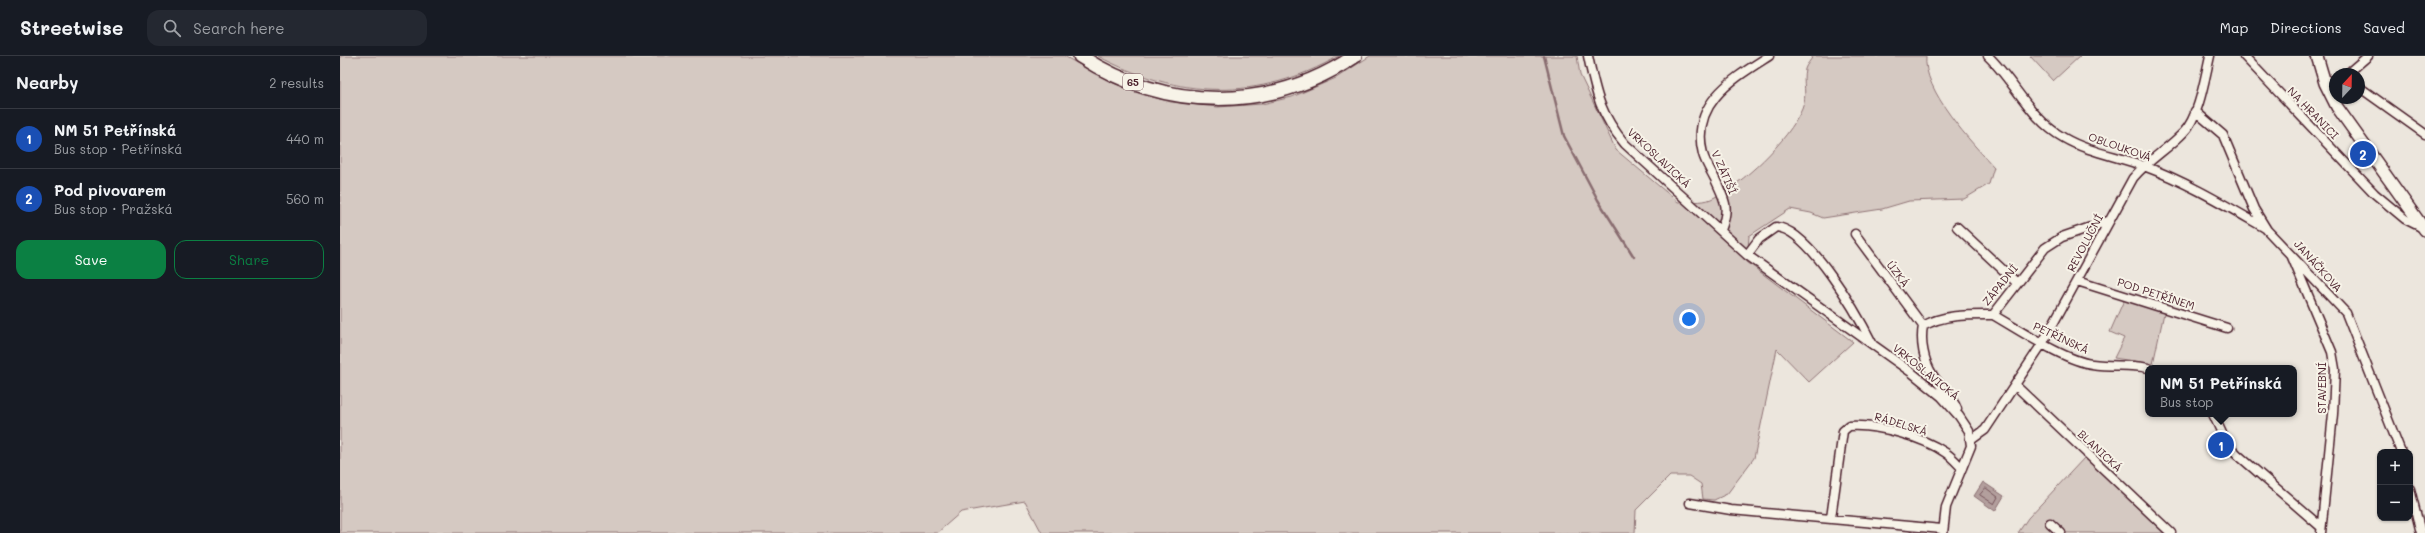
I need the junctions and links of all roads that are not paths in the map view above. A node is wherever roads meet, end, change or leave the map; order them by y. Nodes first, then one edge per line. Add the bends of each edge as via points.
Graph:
1 (1080, 56) edge
2 (1355, 56) edge
3 (1588, 56) edge
4 (1769, 56) edge
5 (1988, 56) edge
6 (2210, 56) edge
7 (2244, 56) edge
8 (2317, 56) edge
9 (2368, 56) edge
10 (2354, 68) edge
11 (2329, 80) edge
12 (2365, 91) edge
13 (2336, 104) edge
14 (2195, 111) junction
15 (2425, 134) edge
16 (2143, 166) junction
17 (2108, 221) junction
18 (1957, 227) dead end
19 (2424, 229) edge
20 (1721, 230) junction
21 (2268, 230) junction
22 (1855, 234) dead end
23 (2289, 250) junction
24 (1747, 255) junction
25 (2077, 280) junction
26 (2016, 283) junction
27 (1993, 315) junction
28 (1923, 326) junction
29 (2227, 328) dead end
30 (1872, 344) junction
31 (2042, 344) junction
32 (2145, 368) edge
33 (2015, 385) junction
34 (1960, 416) junction
35 (2214, 417) edge
36 (1971, 440) junction
37 (2400, 449) edge
38 (1962, 468) junction
39 (2413, 501) edge
40 (1690, 503) dead end
41 (1831, 518) junction
42 (2050, 523) dead end
43 (2321, 530) edge
44 (1943, 531) edge
45 (2060, 533) edge
46 (2171, 533) edge
47 (2421, 533) edge

1 - 2 main road, 65 via 1112,74 1155,89 1218,99 1253,96 1290,88 1318,77
3 - 20 street, VRKOSLAVICKÁ via 1597,95 1609,125 1625,144
4 - 20 street, V ZÁTIŠÍ via 1731,80 1714,96 1701,128 1703,154 1726,203 1727,214
5 - 16 street, OBLOUKOVÁ via 2033,113 2063,138 2088,149
6 - 14 street, REVOLUČNÍ
7 - 19 street, NA HRANICI via 2375,194 2405,219
8 - 11 main road
9 - 10 street
12 - 15 street
13 - 19 main road
14 - 16 street, REVOLUČNÍ via 2185,132
14 - 21 street, JANÁČKOVA via 2223,135 2254,210
16 - 17 street, REVOLUČNÍ
16 - 21 street, OBLOUKOVÁ via 2190,185
17 - 25 street, REVOLUČNÍ
17 - 26 street, ZÁPADNÍ via 2062,237 2045,248
18 - 26 street
20 - 24 street, VRKOSLAVICKÁ
21 - 23 street, JANÁČKOVA
22 - 28 street, ÚZKÁ
23 - 37 street, JANÁČKOVA via 2346,313
23 - 43 street, STAVEBNÍ via 2332,352 2335,369
24 - 30 street, VRKOSLAVICKÁ
24 - 30 street, VRKOSLAVICKÁ via 1768,231 1776,227 1792,231 1816,256 1859,318
25 - 29 street, POD PETŘÍNEM
25 - 31 street, REVOLUČNÍ
26 - 27 street, ZÁPADNÍ
27 - 28 street, ZÁPADNÍ via 1959,315 1932,321
27 - 31 street, PETŘÍNSKÁ
28 - 34 street via 1923,352 1932,374 1952,396
30 - 34 street, VRKOSLAVICKÁ via 1917,377
31 - 32 street, PETŘÍNSKÁ via 2091,364
31 - 33 street, REVOLUČNÍ
33 - 36 street, REVOLUČNÍ via 1985,430
33 - 46 street, BLANICKÁ
34 - 36 street, VRKOSLAVICKÁ
35 - 43 street via 2227,444 2238,456
36 - 38 street
38 - 41 street, RÁDELSKÁ via 1947,453 1904,435 1865,425 1849,426 1843,431
38 - 44 street via 1946,507
39 - 47 street
40 - 41 street via 1708,508
41 - 44 street
42 - 45 street

